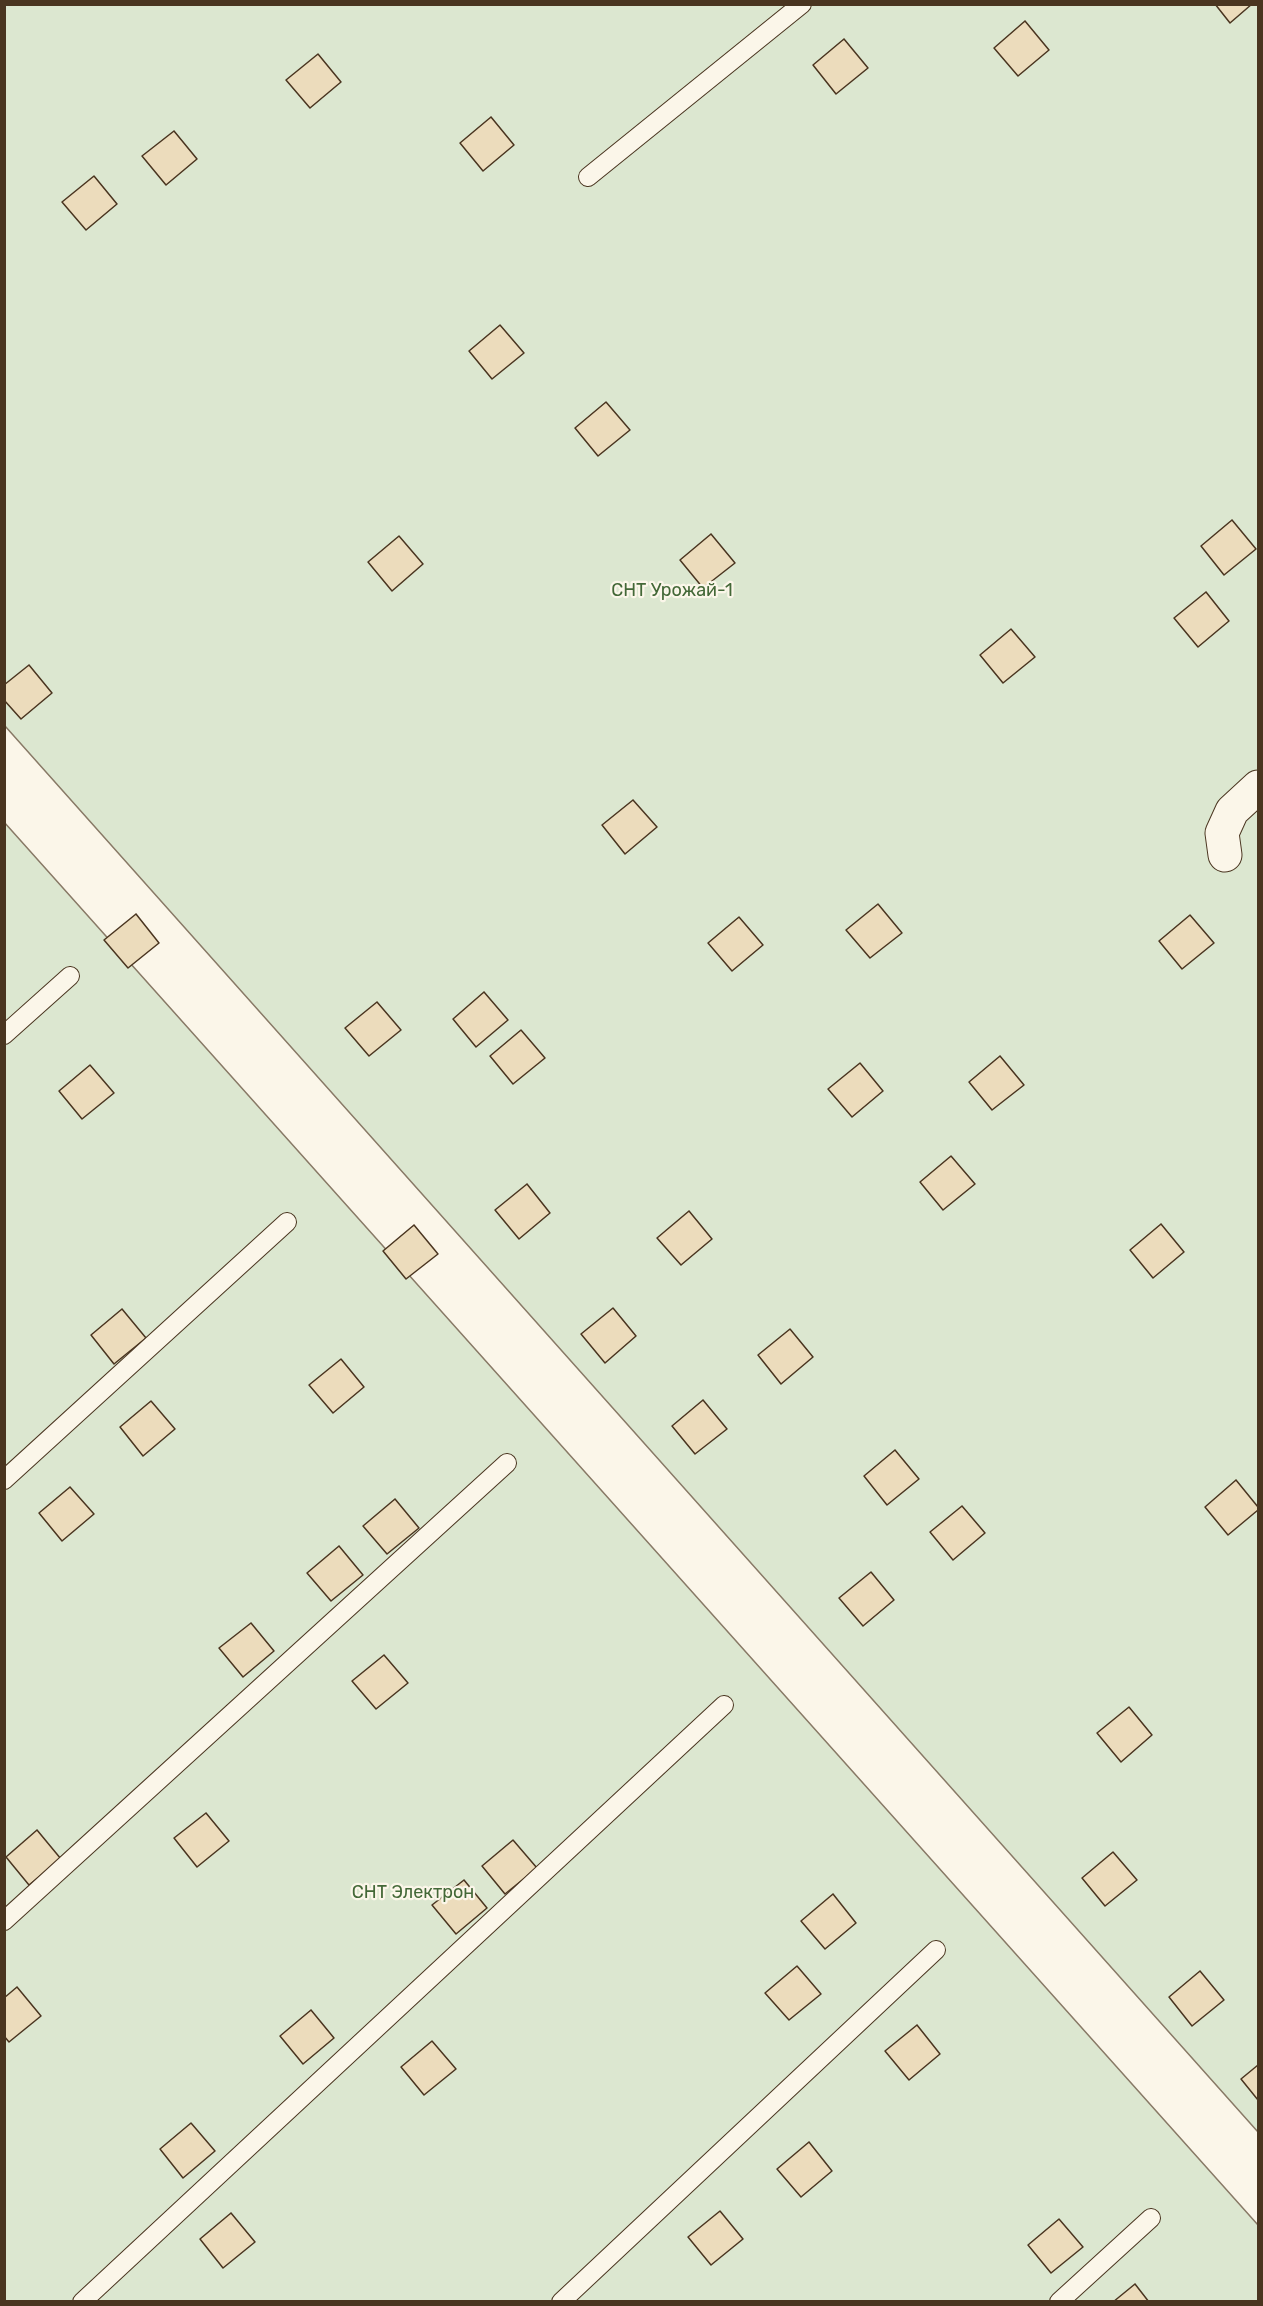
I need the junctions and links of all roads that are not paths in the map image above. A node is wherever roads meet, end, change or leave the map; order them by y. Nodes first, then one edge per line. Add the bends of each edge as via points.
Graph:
1 (802, 4) edge
2 (588, 177) dead end
3 (1258, 787) edge
4 (1225, 855) dead end
5 (70, 976) dead end
6 (4, 1035) edge
7 (287, 1222) dead end
8 (507, 1463) dead end
9 (4, 1480) edge
10 (724, 1704) dead end
11 (4, 1922) edge
12 (936, 1950) dead end
13 (1150, 2218) dead end
14 (82, 2301) edge
15 (561, 2301) edge
16 (1059, 2301) edge

1 - 2 lane
3 - 4 street via 1232,811 1222,833
5 - 6 lane
7 - 9 lane
8 - 11 lane
10 - 14 lane
12 - 15 lane
13 - 16 lane

